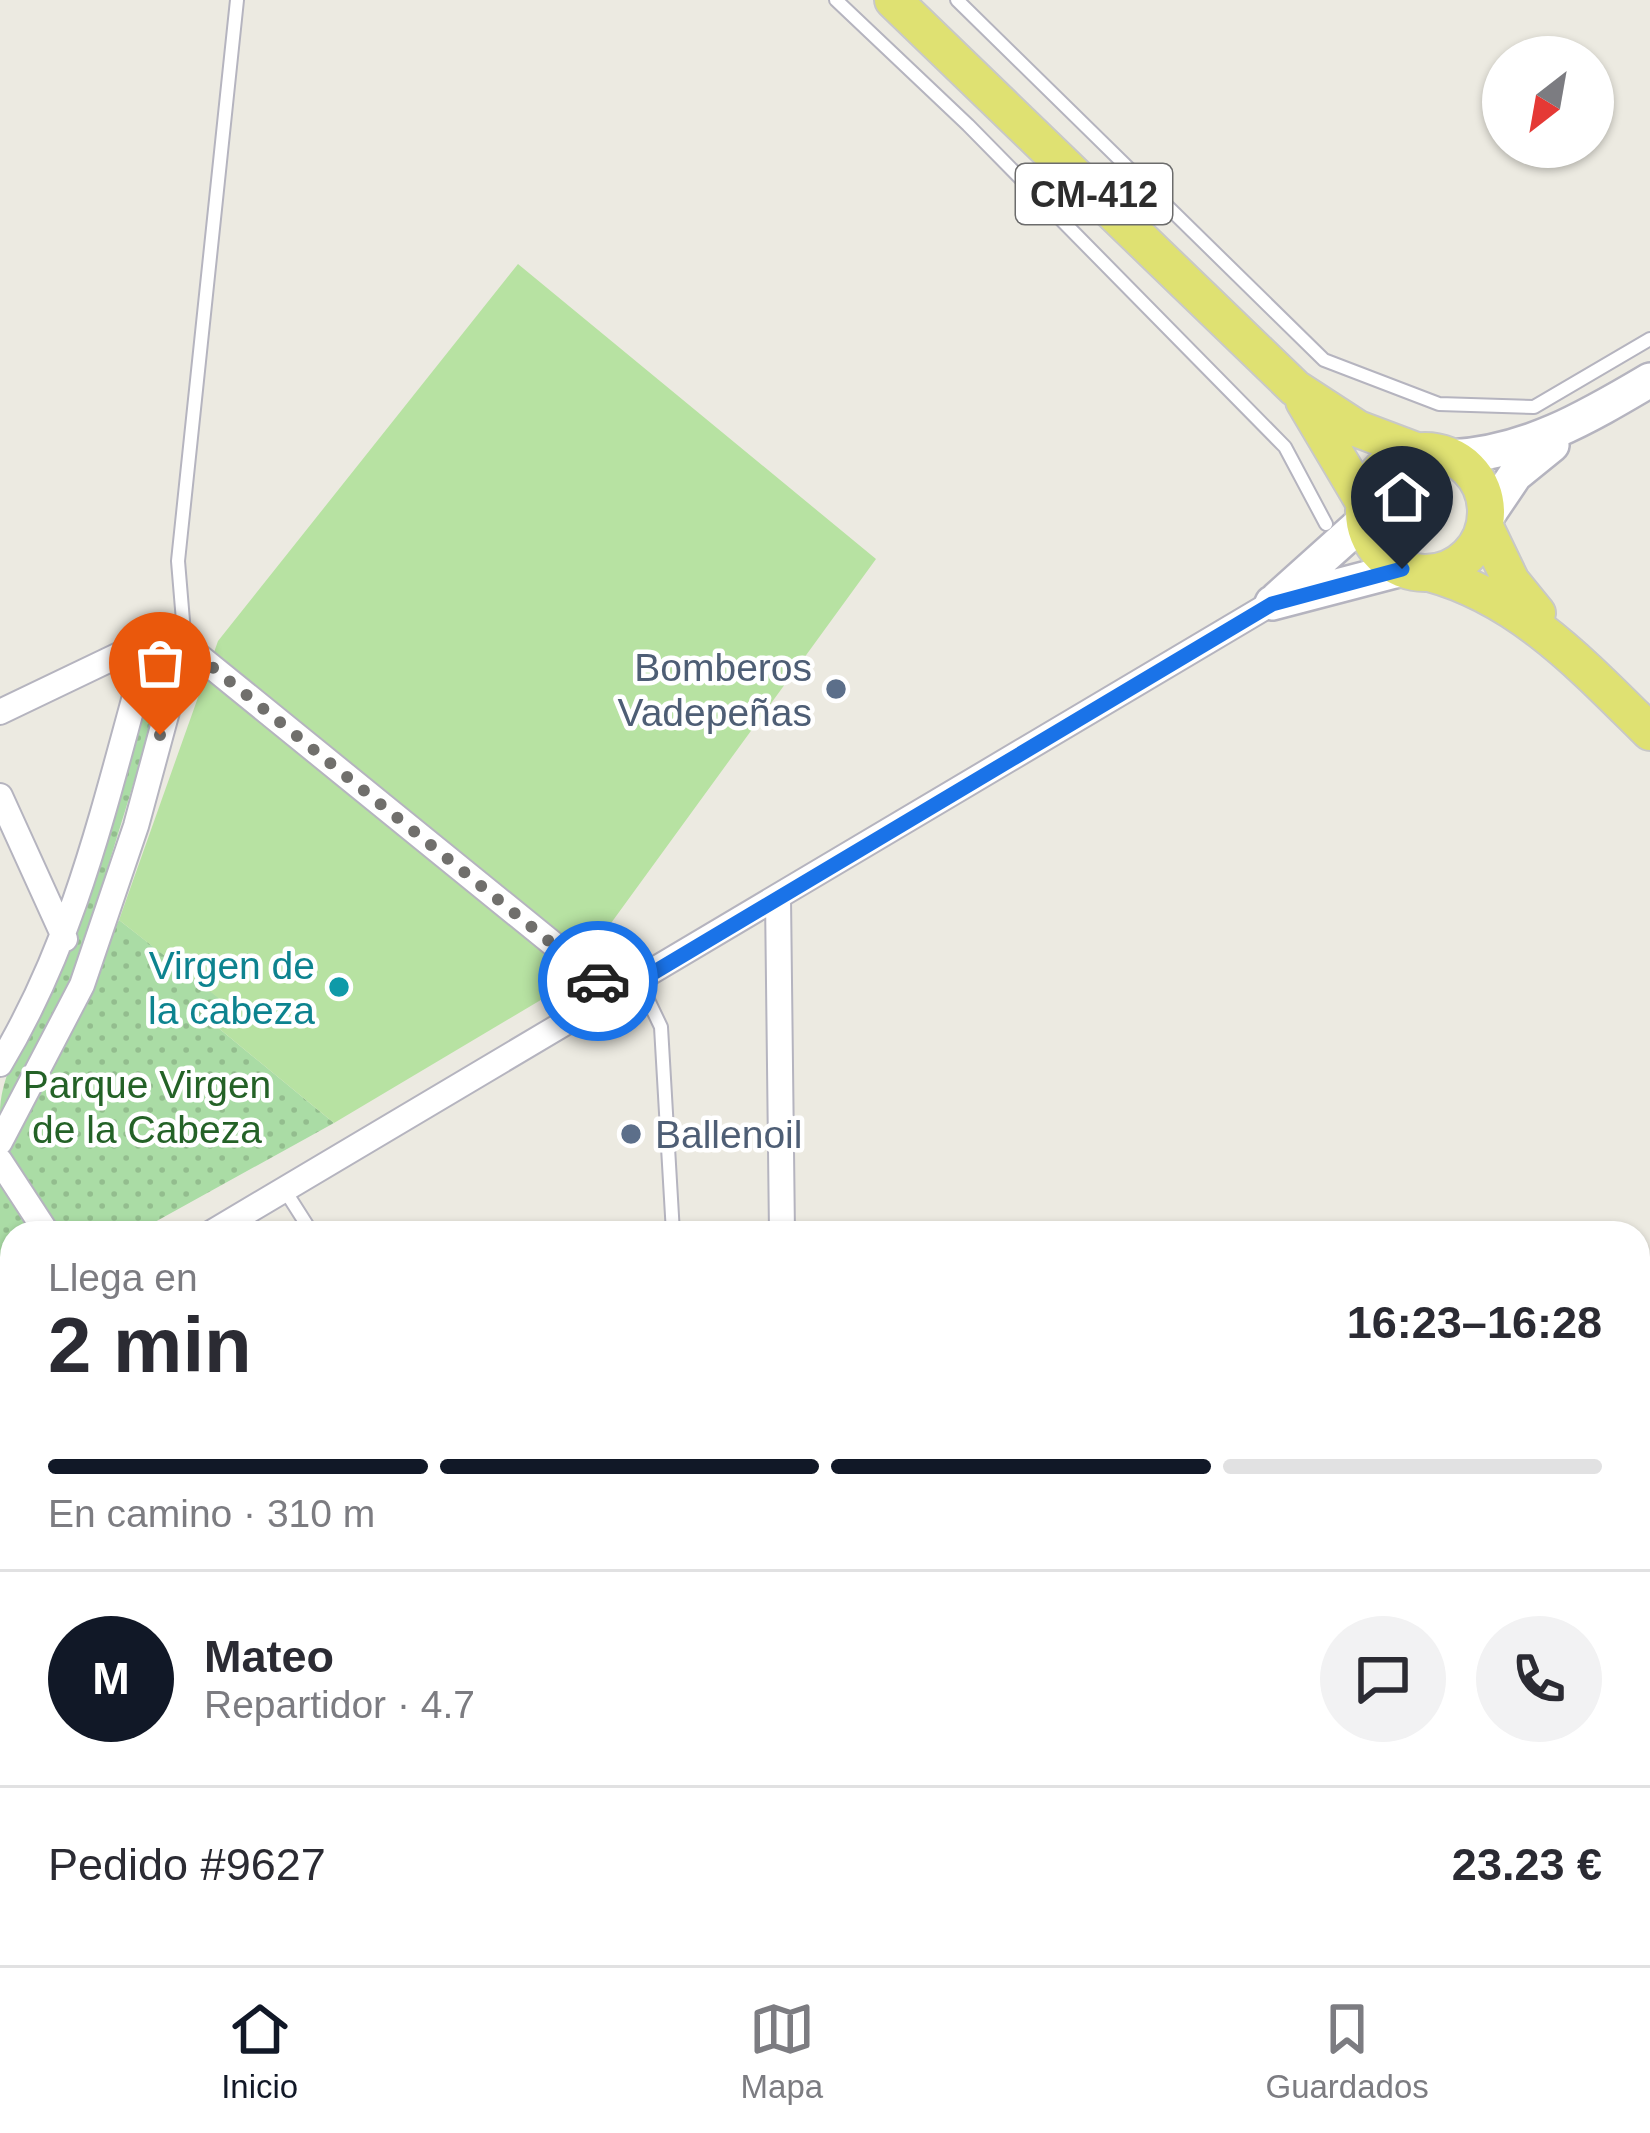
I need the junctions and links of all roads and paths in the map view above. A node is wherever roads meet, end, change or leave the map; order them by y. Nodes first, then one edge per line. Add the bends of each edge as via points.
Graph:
1 (237, 0) edge
2 (836, 0) edge
3 (892, 0) edge
4 (957, 0) edge
5 (1650, 339) edge
6 (1650, 380) edge
7 (1295, 388) junction
8 (1570, 427) junction
9 (1435, 454) junction
10 (1365, 512) junction
11 (1485, 522) junction
12 (1327, 524) dead end
13 (1416, 571) junction
14 (1272, 604) junction
15 (1556, 640) junction
16 (185, 645) junction
17 (149, 646) junction
18 (0, 712) edge
19 (1650, 732) edge
20 (0, 796) edge
21 (778, 898) junction
22 (65, 939) junction
23 (639, 980) junction
24 (616, 995) junction
25 (0, 1064) edge
26 (0, 1142) edge
27 (0, 1161) edge
28 (284, 1189) junction
29 (39, 1221) edge
30 (231, 1221) edge
31 (304, 1221) edge
32 (672, 1221) edge
33 (782, 1221) edge

1 - 16 lane via 178,561
2 - 12 lane via 1285,447
3 - 7 main road, CM-412
4 - 5 lane via 1324,360 1439,404 1534,407
6 - 8 main road
7 - 9 main road, CM-412 via 1358,429
7 - 10 main road, CM-412
8 - 9 main road via 1494,454
8 - 11 main road via 1515,475
9 - 10 main road via 1383,468
9 - 11 main road via 1478,482
10 - 13 main road, CM-412 via 1377,550
10 - 14 main road
11 - 13 main road via 1465,559
11 - 15 main road via 1510,581
13 - 14 main road
13 - 15 main road via 1479,589
14 - 21 street
15 - 19 main road
16 - 17 street
16 - 24 street
16 - 26 street via 82,985
17 - 18 street
17 - 22 street
20 - 22 street
21 - 23 street
21 - 33 street
22 - 25 street
23 - 24 street
23 - 32 lane via 662,1027
24 - 28 street
27 - 29 street
28 - 30 street
28 - 31 lane

